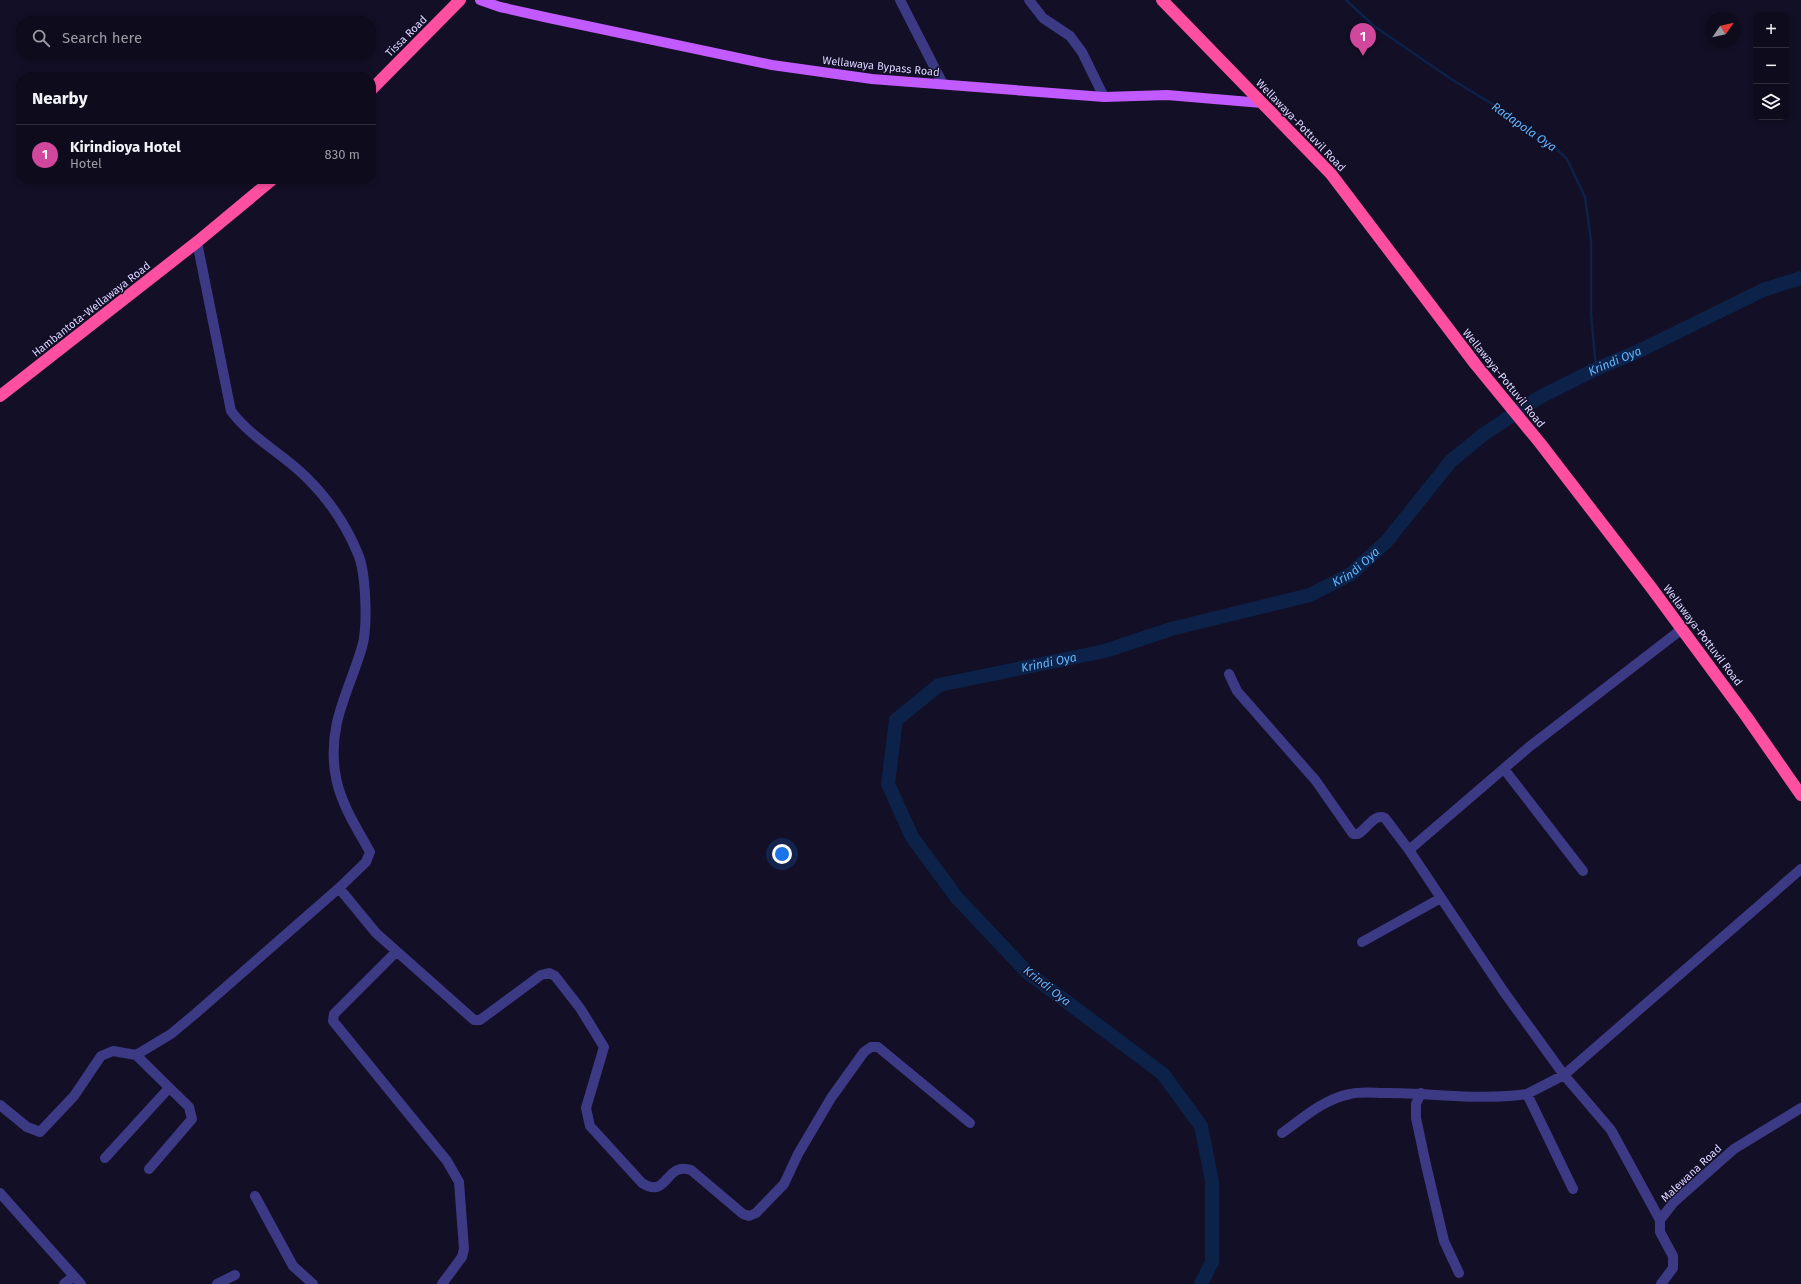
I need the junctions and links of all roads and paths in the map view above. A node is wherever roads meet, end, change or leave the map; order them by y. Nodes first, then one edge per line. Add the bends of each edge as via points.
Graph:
1 (460, 0) edge
2 (480, 0) edge
3 (900, 0) edge
4 (1028, 0) edge
5 (1162, 0) edge
6 (943, 84) junction
7 (376, 85) edge
8 (1104, 97) junction
9 (1262, 102) junction
10 (267, 184) edge
11 (197, 242) junction
12 (0, 396) edge
13 (1682, 629) junction
14 (1229, 674) dead end
15 (1504, 769) junction
16 (1801, 795) edge
17 (1409, 850) junction
18 (1801, 869) edge
19 (1583, 871) dead end
20 (339, 888) junction
21 (1441, 898) junction
22 (1362, 942) dead end
23 (396, 952) junction
24 (136, 1055) junction
25 (1564, 1074) junction
26 (169, 1088) junction
27 (1421, 1093) junction
28 (1527, 1094) junction
29 (0, 1105) edge
30 (1801, 1108) edge
31 (970, 1123) dead end
32 (1282, 1132) dead end
33 (105, 1158) dead end
34 (149, 1169) dead end
35 (1573, 1189) dead end
36 (0, 1193) edge
37 (255, 1196) dead end
38 (1660, 1220) junction
39 (1459, 1273) dead end
40 (235, 1275) dead end
41 (74, 1276) junction
42 (64, 1284) edge
43 (81, 1284) edge
44 (217, 1284) edge
45 (313, 1284) edge
46 (442, 1284) edge
47 (1661, 1284) edge

1 - 7 highway, Tissa Road
2 - 6 main road, Wellawaya Bypass Road via 549,18 772,65 872,79
3 - 6 street
4 - 8 street via 1043,18 1070,36 1082,52
5 - 9 highway, Wellawaya-Pottuvil Road
6 - 8 main road, Wellawaya Bypass Road
8 - 9 main road, Wellawaya Bypass Road via 1167,95
9 - 13 highway, Wellawaya-Pottuvil Road via 1331,174
10 - 11 highway
11 - 12 highway, Hambantota-Wellawaya Road
11 - 20 street via 231,411 242,426 308,478 335,510 359,555 366,593 363,645 338,713 334,736 335,772 343,802 370,852 366,862
13 - 15 street
13 - 16 highway, Wellawaya-Pottuvil Road
14 - 17 street via 1237,691 1316,781 1353,834 1362,832 1375,818 1381,816
15 - 17 street
15 - 19 street
17 - 21 street
18 - 25 street
20 - 23 street via 376,933
20 - 24 street via 171,1034
21 - 22 street
21 - 25 street via 1504,992
23 - 31 street via 474,1020 480,1020 542,975 549,973 555,976 580,1008 604,1048 586,1108 590,1126 642,1183 650,1188 658,1188 678,1170 684,1168 691,1170 743,1214 750,1216 756,1213 784,1184 798,1154 831,1098 864,1052 871,1047 878,1047
23 - 46 street via 334,1014 333,1021 447,1161 459,1182 464,1248 462,1257
24 - 26 street
24 - 29 street via 113,1051 101,1056 74,1096 40,1132 27,1127
25 - 28 street
25 - 38 street via 1611,1130
26 - 33 street
26 - 34 street via 189,1108 192,1119
27 - 28 street via 1502,1098
27 - 32 street via 1351,1094 1324,1103
27 - 39 street via 1416,1104 1416,1118 1444,1241
28 - 35 street
30 - 38 street, Malewana Road via 1734,1149 1674,1202
36 - 41 street
37 - 45 street via 294,1266
38 - 47 street via 1660,1232 1673,1256 1673,1268
40 - 44 street
41 - 42 street
41 - 43 street

